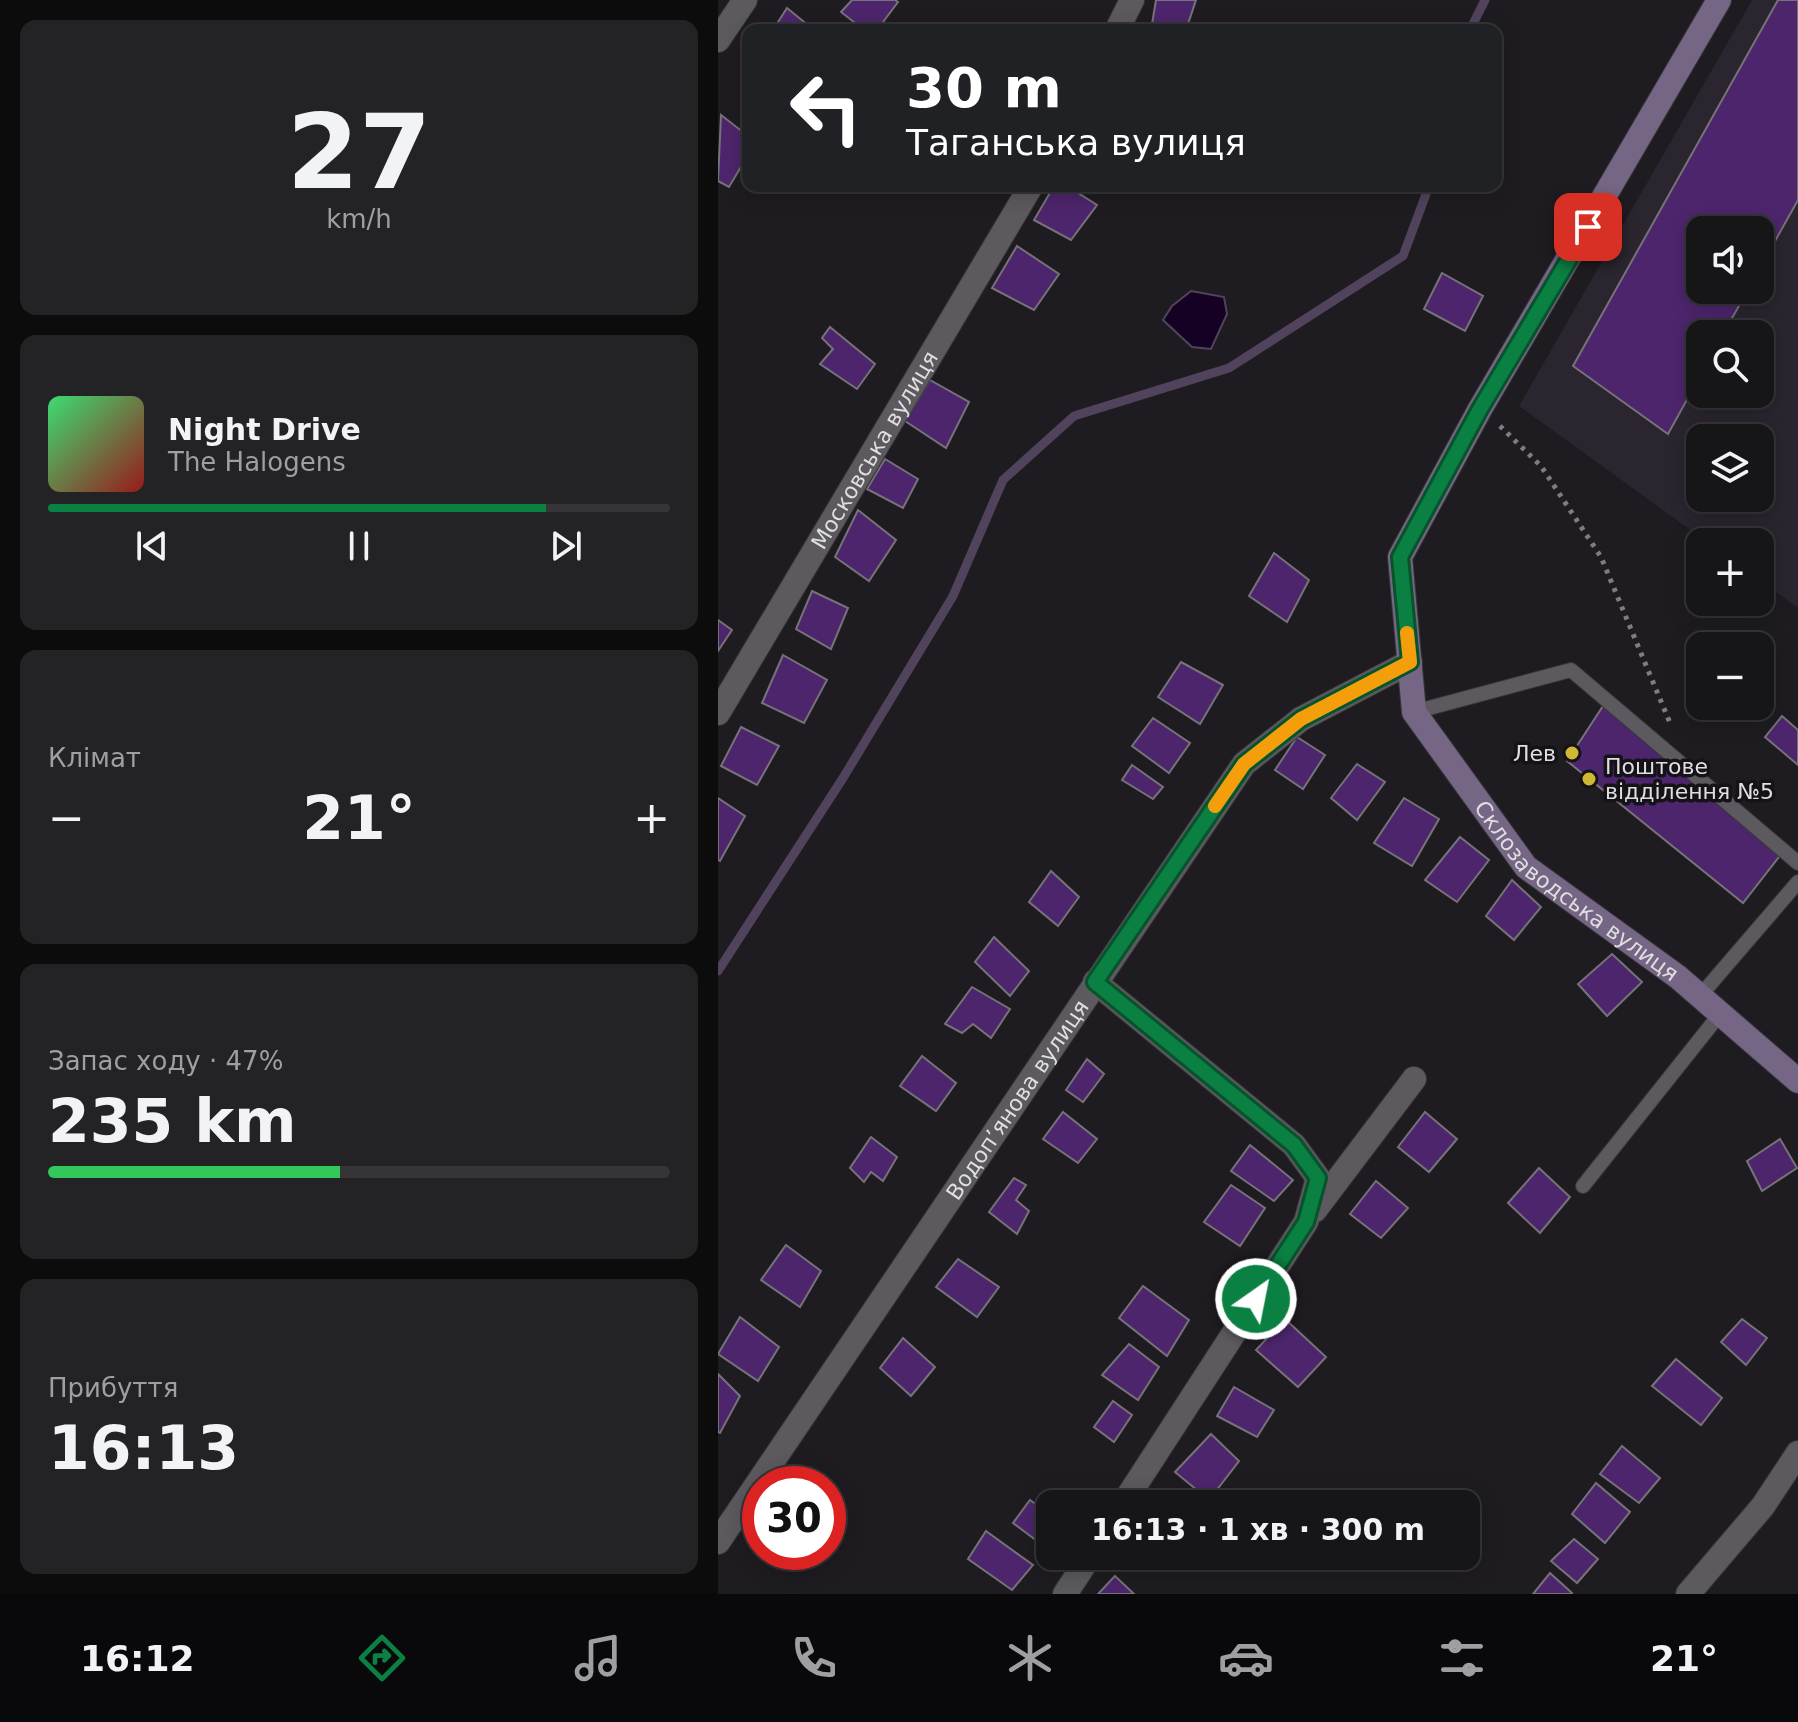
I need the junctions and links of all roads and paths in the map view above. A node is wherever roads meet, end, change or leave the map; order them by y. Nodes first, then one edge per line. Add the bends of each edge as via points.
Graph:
1 (745, 0) edge
2 (1132, 0) edge
3 (1719, 0) edge
4 (1120, 24) edge
5 (718, 40) edge
6 (1027, 192) edge
7 (1497, 422) dead end
8 (1410, 662) junction
9 (1414, 712) junction
10 (718, 713) edge
11 (1694, 775) junction
12 (1798, 863) edge
13 (1798, 882) edge
14 (1095, 982) junction
15 (1700, 996) junction
16 (1720, 1014) junction
17 (1414, 1079) dead end
18 (1798, 1081) edge
19 (1583, 1186) dead end
20 (1306, 1222) junction
21 (1798, 1453) edge
22 (1132, 1490) edge
23 (718, 1542) edge
24 (1081, 1570) edge
25 (1065, 1594) edge
26 (1688, 1594) edge

1 - 5 street
2 - 4 street
3 - 8 street via 1480,409 1400,557
6 - 10 street, Московська вулиця
7 - 11 path via 1541,466 1601,557
8 - 9 street
8 - 14 street, Водоп’янова вулиця via 1301,719 1244,764
9 - 11 lane via 1571,670
9 - 15 street, Склозаводська вулиця via 1526,867
11 - 12 lane
13 - 15 lane
14 - 20 street via 1294,1145 1318,1178
14 - 23 street, Водоп’янова вулиця
15 - 16 street, Склозаводська вулиця
16 - 18 street, Склозаводська вулиця
16 - 19 lane
17 - 20 street
20 - 22 street
21 - 26 street via 1763,1506
24 - 25 street

